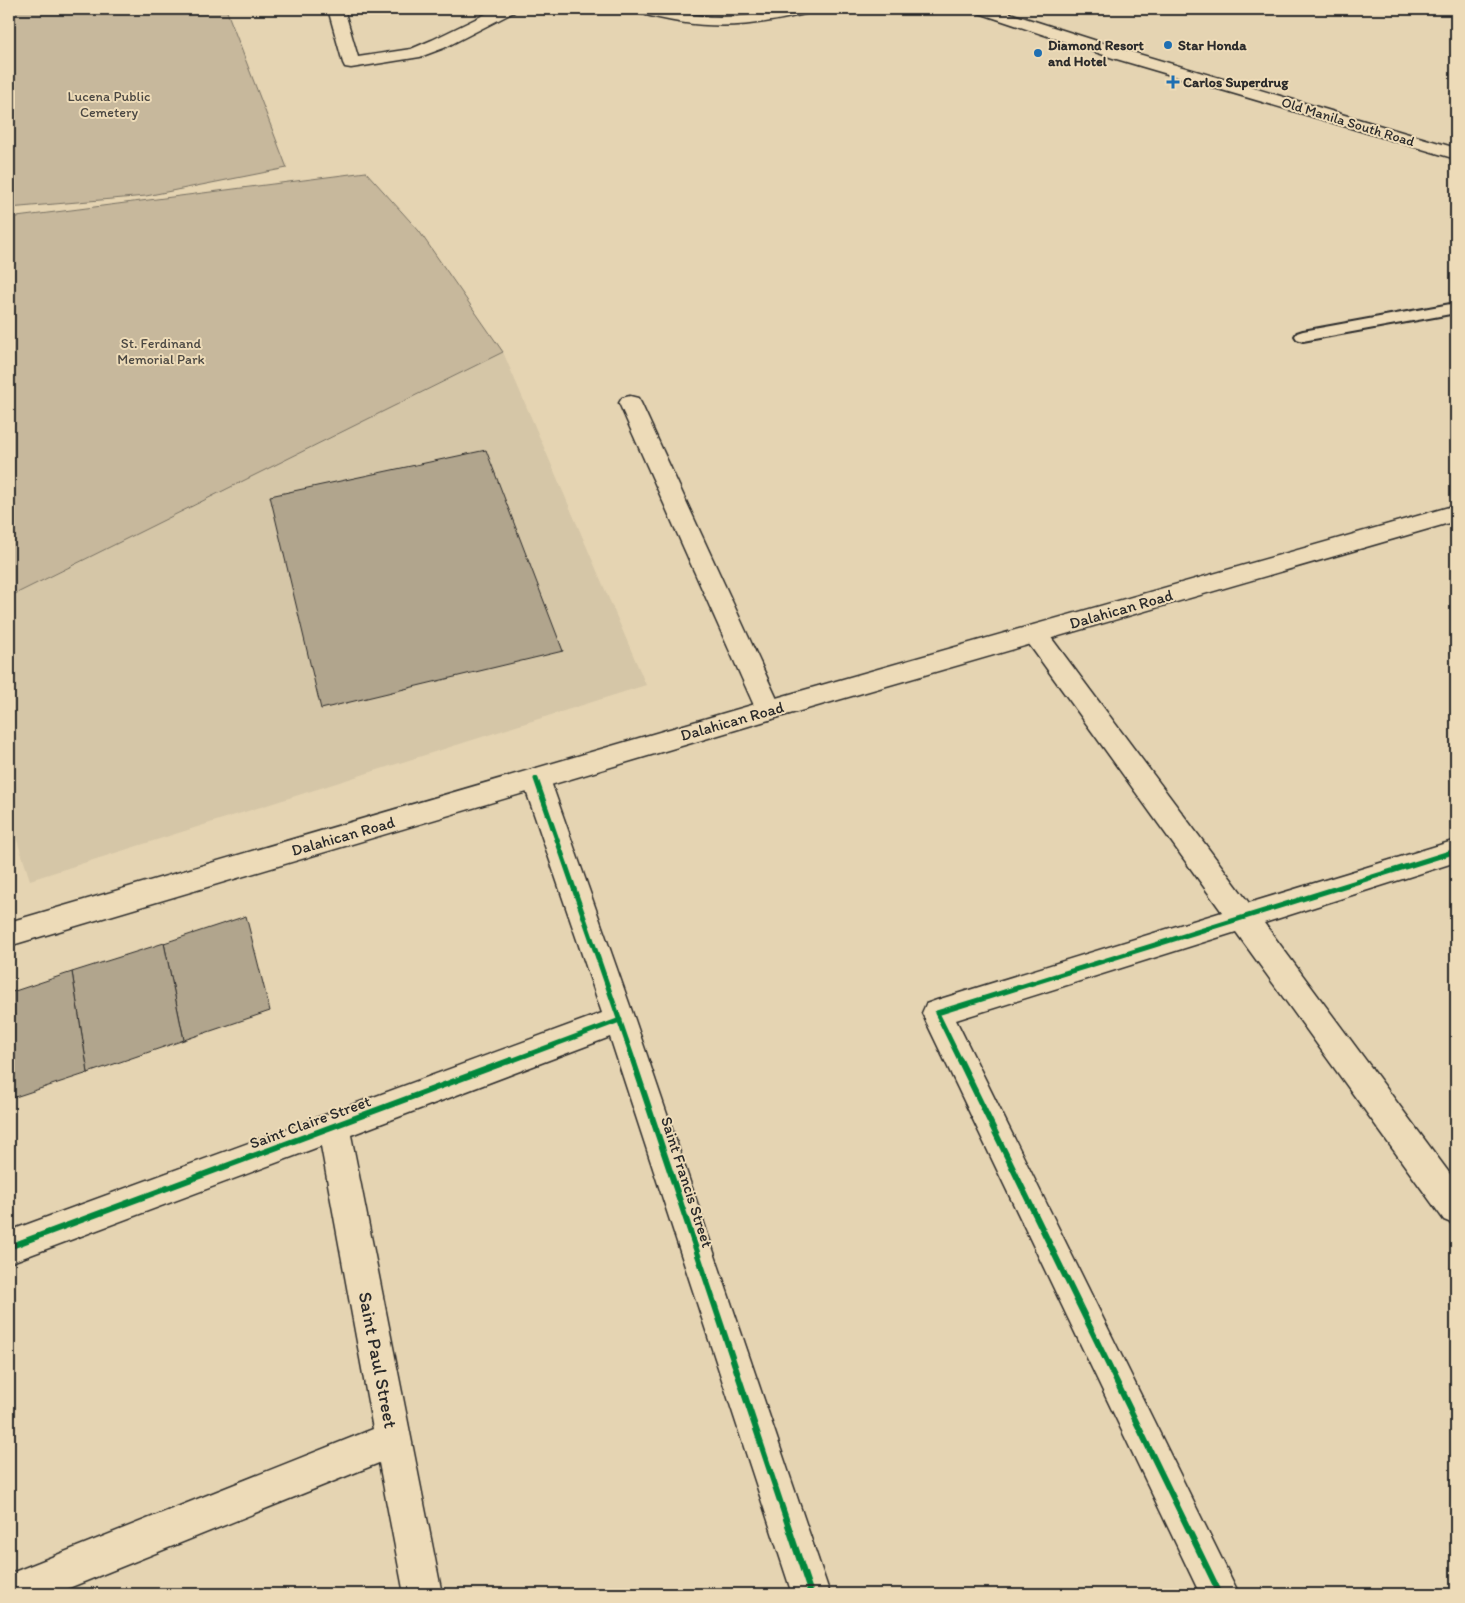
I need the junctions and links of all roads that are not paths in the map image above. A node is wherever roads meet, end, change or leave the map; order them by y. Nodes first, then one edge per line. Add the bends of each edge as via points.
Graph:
1 (336, 9) edge
2 (508, 9) edge
3 (641, 9) edge
4 (807, 9) edge
5 (982, 9) edge
6 (1456, 154) edge
7 (1456, 308) edge
8 (1302, 336) dead end
9 (630, 404) dead end
10 (1456, 513) edge
11 (1035, 634) junction
12 (769, 710) junction
13 (536, 779) junction
14 (1456, 850) edge
15 (1242, 918) junction
16 (9, 934) edge
17 (620, 1020) junction
18 (333, 1126) junction
19 (1456, 1209) edge
20 (9, 1247) edge
21 (393, 1439) junction
22 (9, 1593) edge
23 (423, 1594) edge
24 (811, 1594) edge
25 (1220, 1594) edge

1 - 2 street via 351,63 414,53
3 - 4 street via 668,18 718,24 778,17
5 - 6 street, Old Manila South Road via 1119,54
7 - 8 lane
9 - 12 street
10 - 11 street, Dalahican Road
11 - 12 street, Dalahican Road
11 - 15 street
12 - 13 street, Dalahican Road
13 - 16 street, Dalahican Road
13 - 17 street, Saint Francis Street
14 - 15 street
15 - 19 street
15 - 25 street via 937,1013
17 - 18 street, Saint Claire Street
17 - 24 street, Saint Francis Street
18 - 20 street, Saint Claire Street
18 - 21 street, Saint Paul Street
21 - 22 street
21 - 23 street, Saint Paul Street

